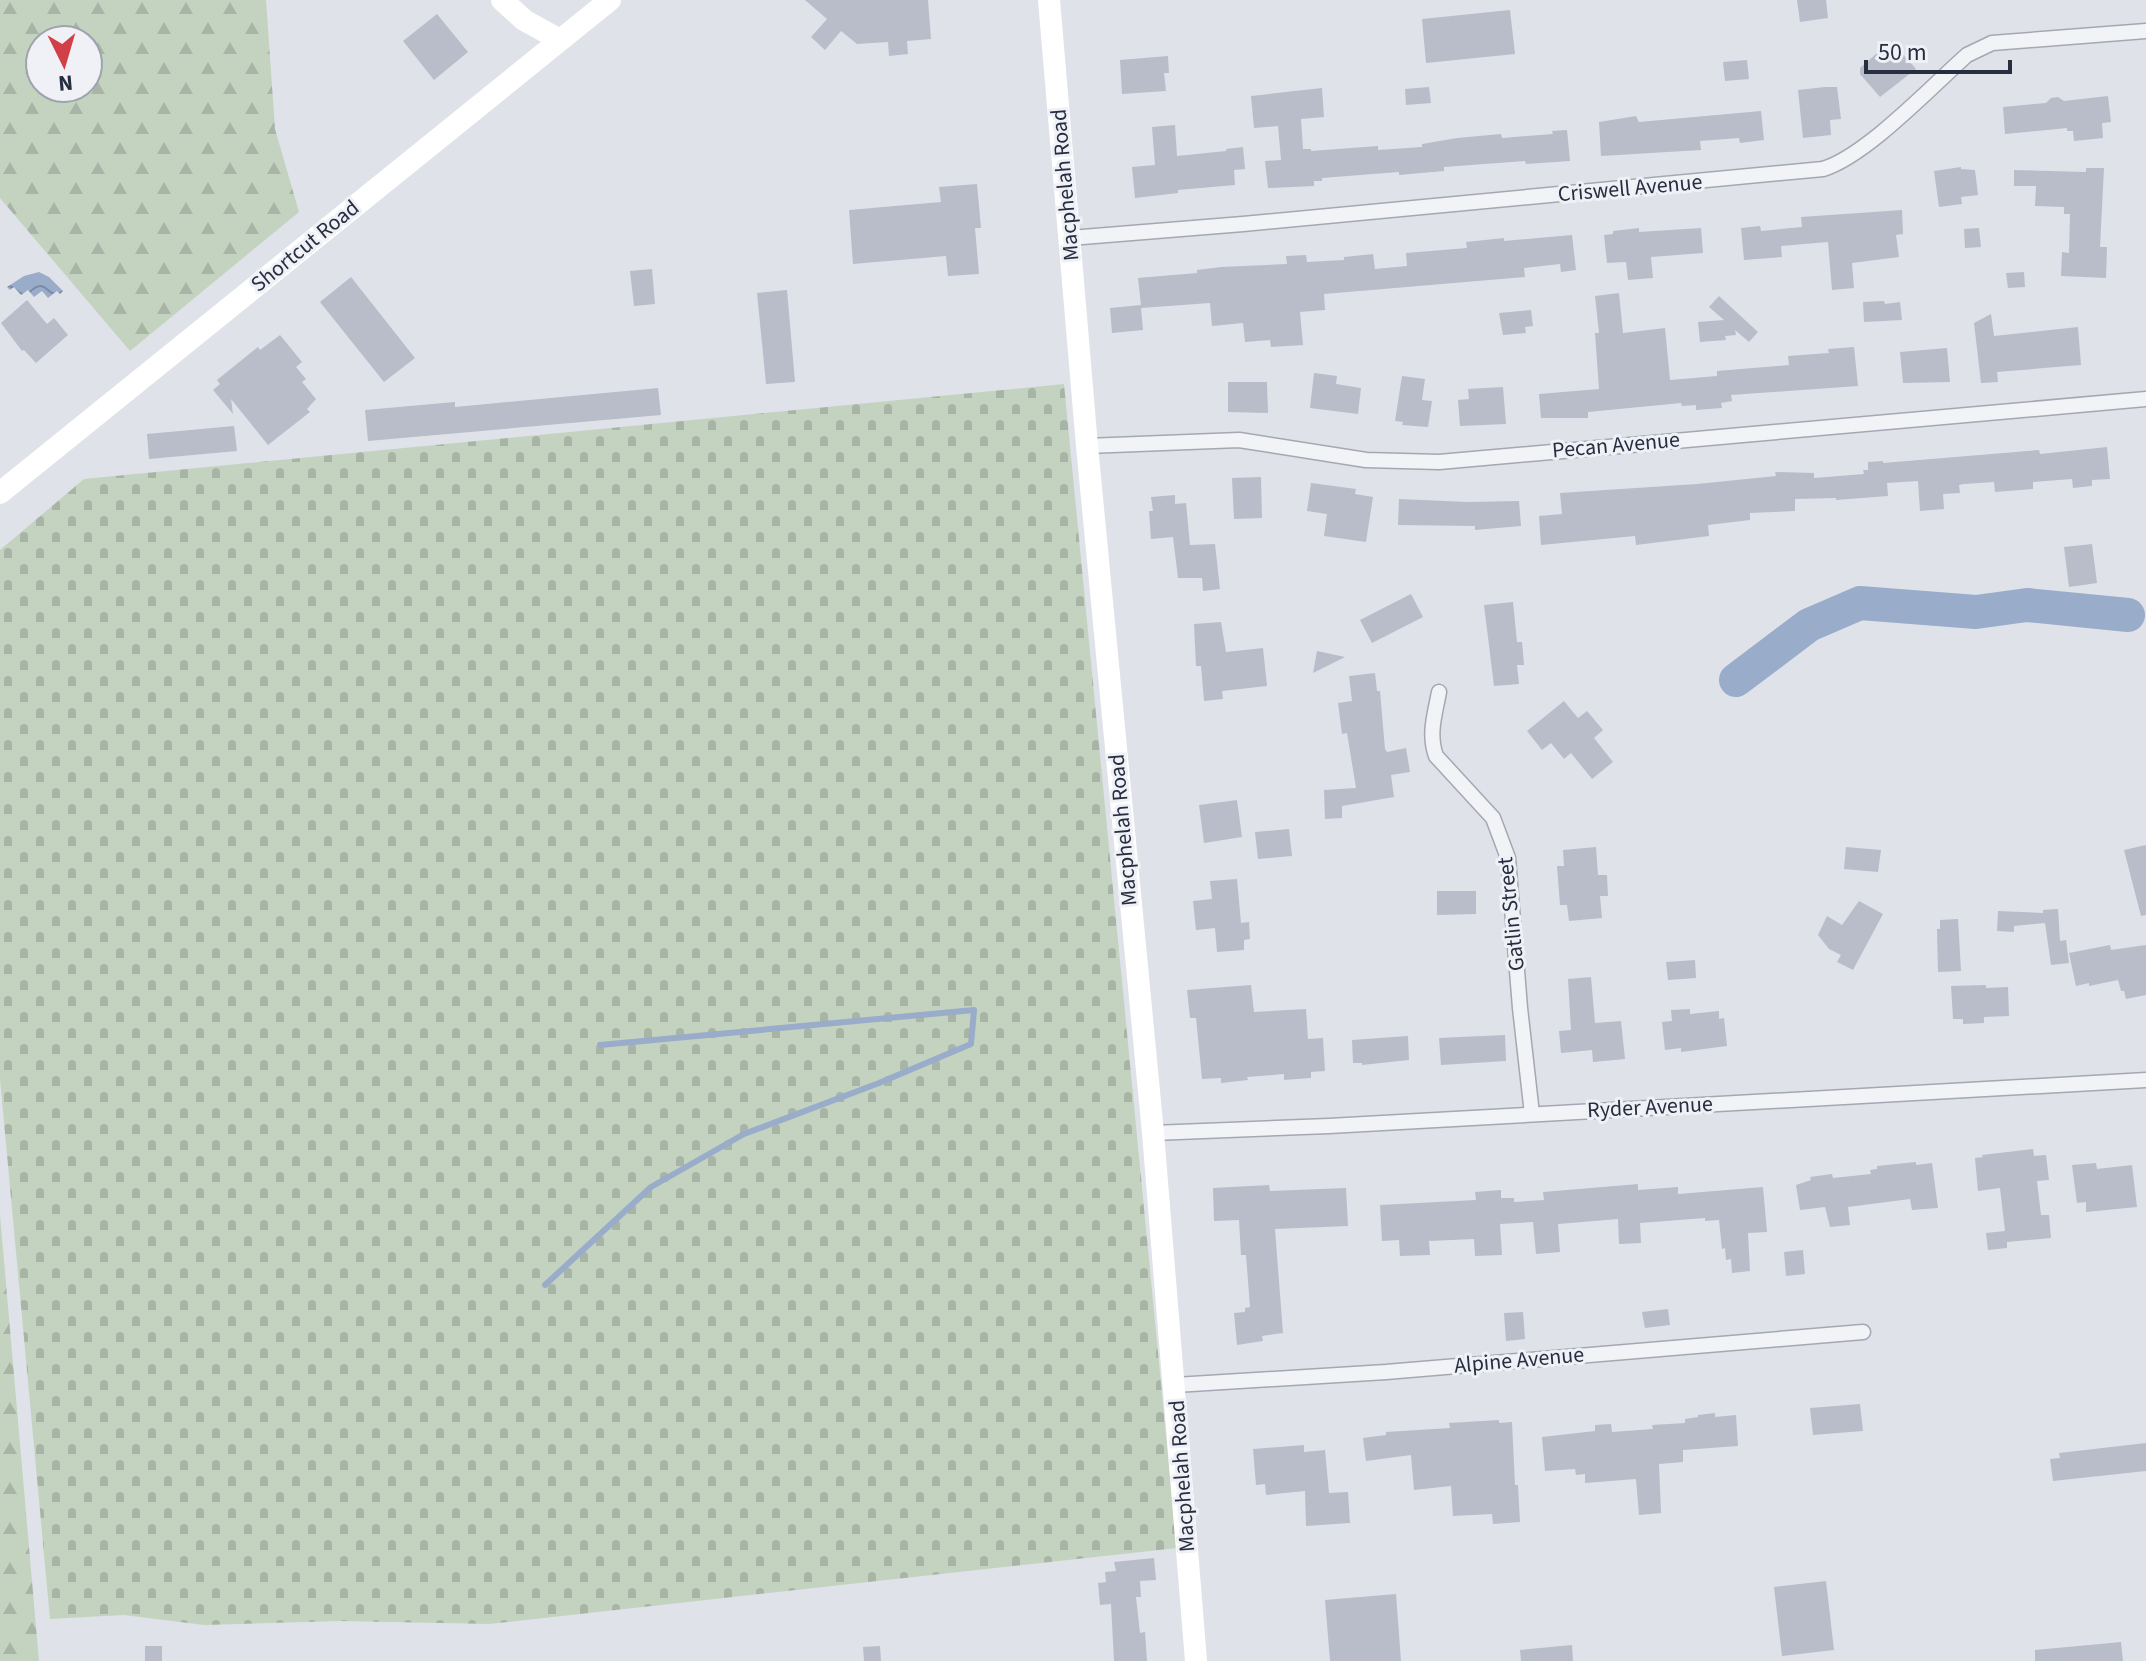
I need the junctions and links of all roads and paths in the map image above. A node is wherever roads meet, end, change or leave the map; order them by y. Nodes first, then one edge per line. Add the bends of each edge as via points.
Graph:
1 (502, 0) edge
2 (610, 0) edge
3 (1049, 0) edge
4 (2146, 31) edge
5 (560, 40) junction
6 (1070, 238) junction
7 (2146, 399) edge
8 (1087, 446) junction
9 (0, 493) edge
10 (1439, 692) dead end
11 (2146, 1080) edge
12 (1532, 1114) junction
13 (1153, 1133) junction
14 (1863, 1332) dead end
15 (1175, 1385) junction
16 (1196, 1661) edge

1 - 5 street
2 - 5 street, Shortcut Road
3 - 6 street, Macphelah Road
4 - 6 street, Criswell Avenue via 1980,46 1874,138 1840,164 1823,169
5 - 9 street, Shortcut Road
6 - 8 street, Macphelah Road
7 - 8 street, Pecan Avenue via 1439,462 1366,460 1239,440
8 - 13 street, Macphelah Road
10 - 12 street, Gatlin Street via 1432,729 1436,756 1493,818 1508,858
11 - 12 street, Ryder Avenue
12 - 13 street, Ryder Avenue
13 - 15 street, Macphelah Road
14 - 15 street, Alpine Avenue
15 - 16 street, Macphelah Road

